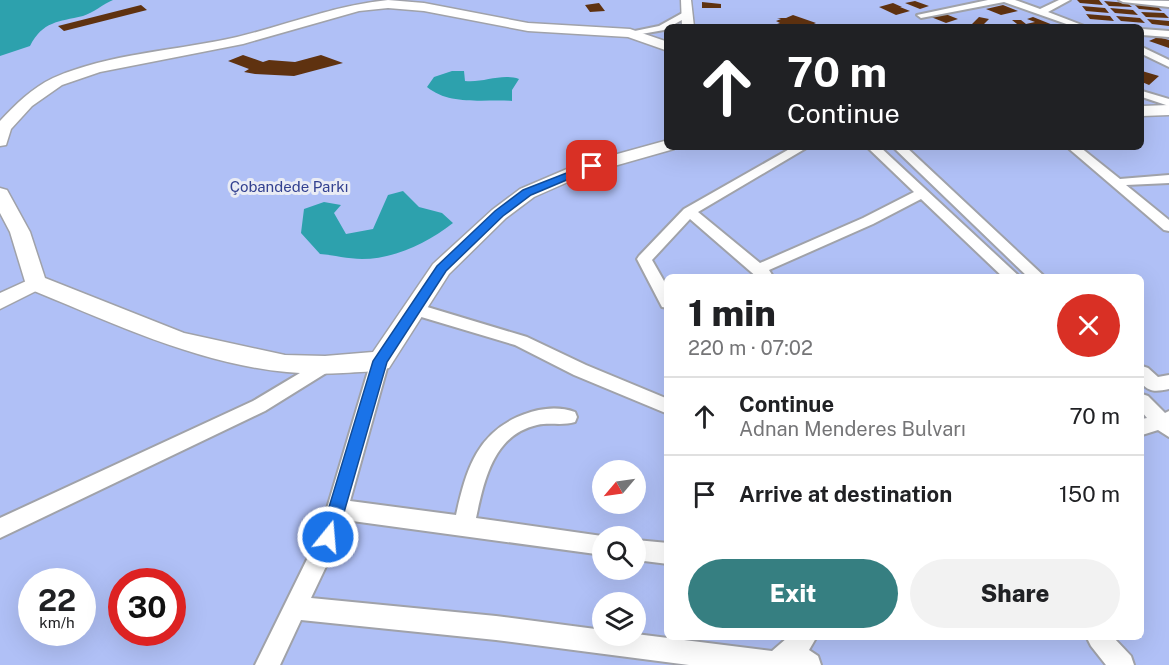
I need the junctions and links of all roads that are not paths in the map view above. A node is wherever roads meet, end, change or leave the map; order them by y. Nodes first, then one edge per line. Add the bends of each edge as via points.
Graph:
1 (686, 0) edge
2 (1000, 0) edge
3 (1007, 0) edge
4 (1066, 0) edge
5 (1123, 0) edge
6 (1169, 4) edge
7 (1040, 12) junction
8 (686, 15) junction
9 (921, 15) dead end
10 (669, 24) edge
11 (688, 24) edge
12 (1073, 24) edge
13 (664, 26) edge
14 (1144, 32) edge
15 (630, 33) junction
16 (1169, 34) edge
17 (664, 46) edge
18 (1144, 49) edge
19 (1144, 49) edge
20 (1169, 56) edge
21 (1169, 64) edge
22 (1144, 94) edge
23 (1168, 110) edge
24 (1144, 111) edge
25 (1144, 120) edge
26 (0, 141) edge
27 (664, 146) edge
28 (797, 150) edge
29 (876, 150) edge
30 (902, 150) edge
31 (1077, 150) edge
32 (1088, 150) edge
33 (1169, 179) edge
34 (1125, 181) junction
35 (923, 193) junction
36 (0, 194) edge
37 (689, 212) junction
38 (1169, 217) edge
39 (1169, 227) edge
40 (763, 273) edge
41 (1010, 274) edge
42 (1035, 274) edge
43 (35, 283) junction
44 (664, 296) edge
45 (0, 302) edge
46 (414, 309) junction
47 (380, 361) junction
48 (325, 365) junction
49 (1144, 375) edge
50 (1169, 382) edge
51 (1144, 403) edge
52 (664, 405) edge
53 (568, 417) dead end
54 (1167, 423) edge
55 (1144, 427) edge
56 (337, 508) junction
57 (464, 526) junction
58 (0, 528) edge
59 (592, 543) edge
60 (646, 551) edge
61 (664, 554) edge
62 (294, 608) junction
63 (1102, 640) edge
64 (791, 656) edge
65 (267, 665) edge
66 (1122, 665) edge

1 - 8 street
2 - 9 street
3 - 7 street
4 - 7 street
5 - 6 street
7 - 12 street
8 - 10 street
8 - 11 street
13 - 15 street
14 - 16 street
15 - 17 main road
15 - 26 main road via 528,27 424,7 358,7 238,41 97,68 57,82 26,103 3,128
18 - 20 street
19 - 21 street
22 - 23 street
23 - 24 main road
23 - 25 main road
27 - 46 main road via 596,165 527,193 441,269
28 - 37 street
29 - 35 street
30 - 42 street
31 - 39 street
32 - 34 street
33 - 34 street
34 - 38 street
35 - 40 street
35 - 41 street
36 - 43 main road via 20,232
37 - 40 street
37 - 44 street via 644,259
43 - 45 street
43 - 48 main road via 180,341 285,364
46 - 47 main road
46 - 52 street via 520,341
47 - 48 main road
47 - 56 street
48 - 58 street via 259,406
49 - 50 street via 1154,385
51 - 54 street
53 - 57 street via 531,418 503,432 489,445 475,477
54 - 55 street
56 - 57 street
56 - 62 street via 328,537
57 - 59 street
60 - 61 street
62 - 64 street
62 - 65 street
63 - 66 street

